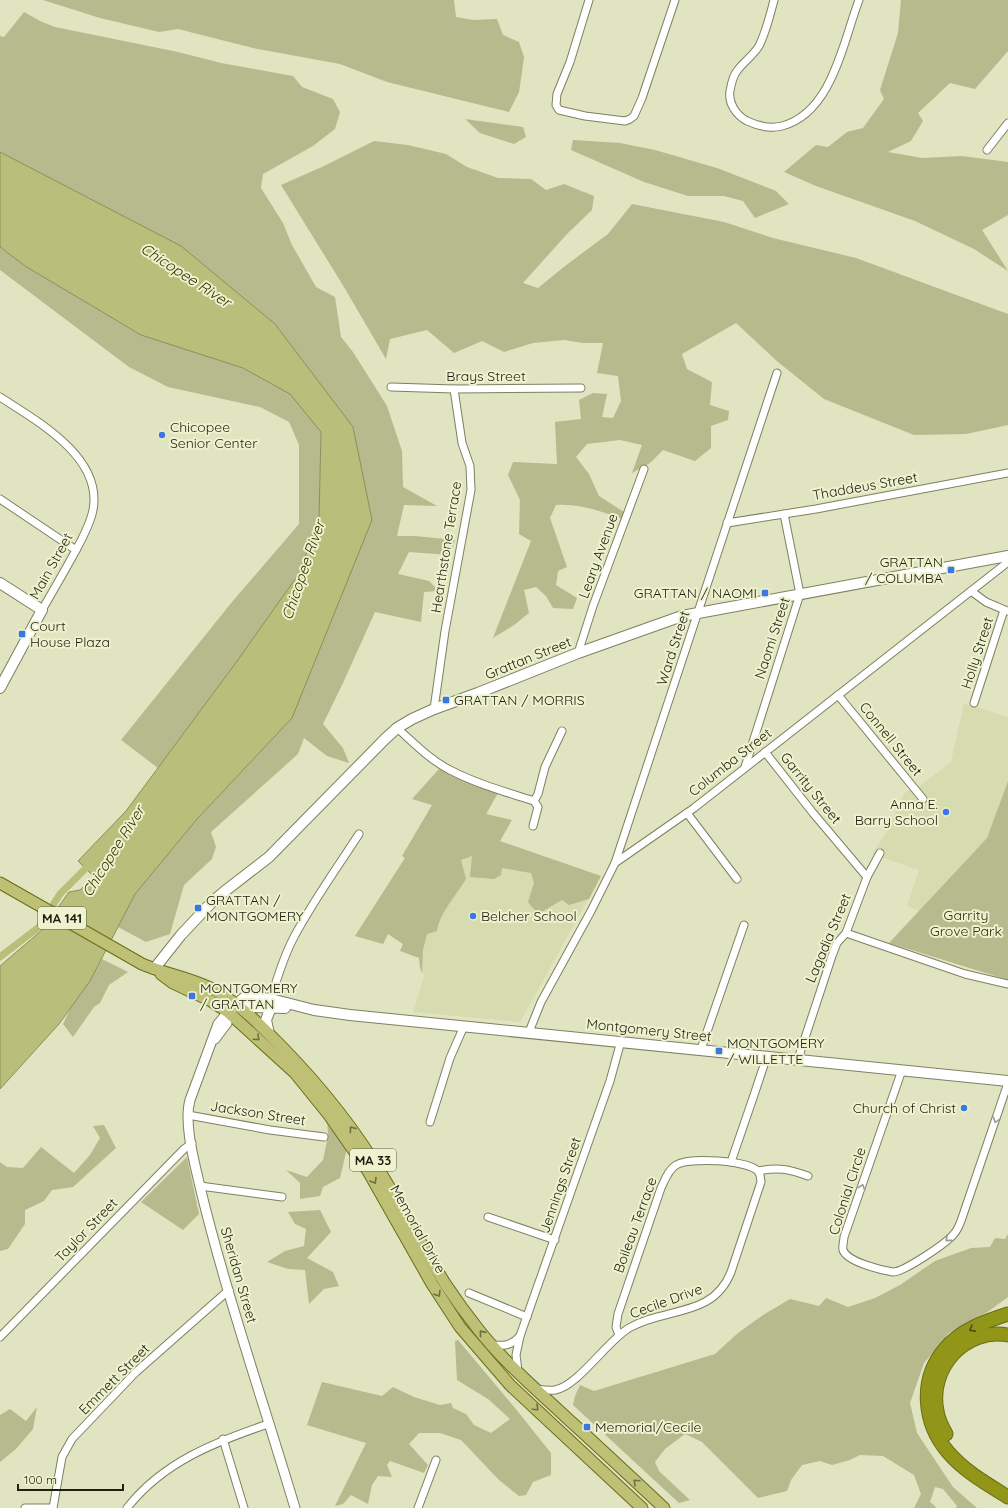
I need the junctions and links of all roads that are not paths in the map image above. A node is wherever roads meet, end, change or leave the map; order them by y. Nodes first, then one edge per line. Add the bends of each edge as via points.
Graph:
1 (589, 0) edge
2 (675, 0) edge
3 (774, 0) edge
4 (859, 0) edge
5 (1008, 123) edge
6 (987, 150) dead end
7 (777, 373) dead end
8 (391, 387) dead end
9 (581, 388) dead end
10 (454, 389) junction
11 (0, 397) edge
12 (644, 469) dead end
13 (1008, 473) edge
14 (0, 499) edge
15 (784, 514) junction
16 (727, 523) junction
17 (76, 550) junction
18 (1008, 556) edge
19 (1008, 562) edge
20 (0, 583) edge
21 (971, 591) junction
22 (800, 594) junction
23 (42, 610) junction
24 (1006, 611) edge
25 (698, 613) junction
26 (578, 653) junction
27 (0, 688) edge
28 (838, 695) junction
29 (974, 703) dead end
30 (434, 709) junction
31 (397, 728) junction
32 (562, 731) dead end
33 (765, 752) junction
34 (745, 767) junction
35 (923, 799) dead end
36 (534, 801) junction
37 (687, 812) junction
38 (533, 826) dead end
39 (360, 834) dead end
40 (880, 853) dead end
41 (615, 864) junction
42 (867, 877) junction
43 (737, 879) dead end
44 (4, 886) edge
45 (744, 925) dead end
46 (846, 933) junction
47 (154, 969) junction
48 (1008, 984) edge
49 (268, 1001) junction
50 (231, 1008) junction
51 (464, 1026) junction
52 (529, 1032) junction
53 (269, 1034) junction
54 (621, 1041) junction
55 (701, 1050) junction
56 (766, 1056) junction
57 (798, 1059) junction
58 (902, 1070) junction
59 (1008, 1082) edge
60 (188, 1115) junction
61 (430, 1122) dead end
62 (324, 1137) dead end
63 (192, 1143) junction
64 (731, 1162) junction
65 (758, 1171) junction
66 (808, 1176) dead end
67 (200, 1186) junction
68 (282, 1197) dead end
69 (488, 1217) dead end
70 (555, 1240) junction
71 (229, 1290) junction
72 (469, 1293) dead end
73 (1008, 1314) edge
74 (527, 1317) junction
75 (619, 1335) junction
76 (1008, 1335) edge
77 (520, 1336) junction
78 (0, 1337) edge
79 (492, 1345) junction
80 (518, 1371) junction
81 (537, 1390) junction
82 (268, 1424) junction
83 (223, 1440) junction
84 (436, 1460) dead end
85 (1008, 1488) edge
86 (1008, 1497) edge
87 (25, 1508) edge
88 (53, 1508) edge
89 (127, 1508) edge
90 (244, 1508) edge
91 (295, 1508) edge
92 (418, 1508) edge
93 (642, 1508) edge
94 (664, 1508) edge

1 - 2 street via 557,94 556,105 559,110 625,121 634,116 642,98
3 - 4 street via 759,46 736,71 730,92 730,101 744,119 768,128 792,123 819,100 837,65
5 - 6 street
7 - 16 street, Ward Street
8 - 10 street, Brays Street
9 - 10 street, Brays Street
10 - 30 street, Hearthstone Terrace via 462,443 470,466 471,490 445,631
11 - 17 street, Main Street via 58,437 89,477 94,504 90,520
12 - 26 street, Leary Avenue
13 - 15 street, Thaddeus Street
14 - 17 street
15 - 16 street, Thaddeus Street
15 - 22 street, Naomi Street
16 - 25 street, Ward Street
17 - 23 street, Main Street
18 - 22 main road, Grattan Street
19 - 21 street, Columba Street
20 - 23 main road
21 - 24 street via 986,602
21 - 28 street, Columba Street
22 - 25 main road, Grattan Street
22 - 34 street, Naomi Street
23 - 27 main road, Main Street
24 - 29 street, Holly Street
25 - 26 main road, Grattan Street via 682,616
25 - 41 street, Ward Street
26 - 30 main road, Grattan Street
28 - 33 street, Columba Street
28 - 35 street, Connell Street
30 - 31 main road, Grattan Street
31 - 36 street via 435,761 450,770
31 - 47 main road, Grattan Street via 269,857 225,890
32 - 36 street via 545,767
33 - 34 street, Columba Street
33 - 42 street, Garrity Street
34 - 37 street, Columba Street
36 - 38 street via 538,807
37 - 41 street, Columba Street
37 - 43 street
39 - 49 street via 320,893 294,938
40 - 42 street, Lagadia Street
41 - 52 street, Columba Street via 540,1004
42 - 46 street, Lagadia Street
44 - 47 main road, MA 141
45 - 55 street
46 - 48 street via 965,974
46 - 57 street, Lagadia Street via 837,943 832,956
47 - 50 main road, Memorial Drive / MA 33 via 182,982 199,982 227,998
49 - 50 main road, Montgomery Street via 251,1007
49 - 51 main road, Montgomery Street via 350,1015
49 - 53 main road via 266,1020
50 - 53 main road, Memorial Drive / MA 33
50 - 60 street, Sheridan Street via 218,1024 190,1100
50 -> 93 main road, Memorial Drive / MA 33 via 295,1073 342,1133 376,1185 424,1271 460,1327 510,1385
51 - 52 main road, Montgomery Street
51 - 61 street via 450,1058
52 - 54 main road, Montgomery Street
79 -> 53 main road, Memorial Drive / MA 33 via 446,1285 394,1194 352,1129 314,1081
54 - 55 main road, Montgomery Street
54 - 70 street, Jennings Street via 610,1081
55 - 56 main road, Montgomery Street
56 - 57 main road, Montgomery Street
56 - 64 street
57 - 58 main road, Montgomery Street
58 - 59 main road, Montgomery Street
59 -> 58 street, Colonial Circle via 958,1228 946,1242 899,1271 893,1272 850,1258 844,1252 843,1246
60 - 62 street, Jackson Street
60 - 63 street, Sheridan Street
63 - 67 street, Sheridan Street
63 - 78 street, Taylor Street
64 - 65 street, Boileau Terrace via 750,1166
64 - 75 street, Boileau Terrace via 693,1160 674,1167 668,1174 618,1314 616,1327
65 - 66 street, Boileau Terrace via 773,1168
65 - 75 street, Cecile Drive via 761,1182 731,1272 721,1290 708,1302 699,1306 648,1319
67 - 68 street
67 - 71 street, Sheridan Street
69 - 70 street
70 - 74 street, Jennings Street
71 - 82 street, Sheridan Street
71 - 88 street, Emmett Street via 136,1372 72,1439 62,1457
72 - 74 street
73 -> 86 highway via 971,1328 945,1348 931,1373 927,1388 930,1419 947,1452 961,1466
74 - 77 street, Jennings Street
75 - 81 street, Cecile Drive via 572,1382 556,1390
76 - 85 highway via 987,1334 974,1339 955,1352 939,1376 936,1398 937,1411 948,1438 972,1464
77 - 79 street via 509,1345
77 - 80 street, Jennings Street via 516,1355
79 - 80 main road, Memorial Drive / MA 33
80 - 81 main road, Memorial Drive / MA 33
94 -> 81 main road, Memorial Drive / MA 33
82 - 83 street
82 - 91 street, Sheridan Street
83 - 89 street via 199,1450 176,1464 149,1484
83 - 90 street
84 - 92 street
87 - 88 street

